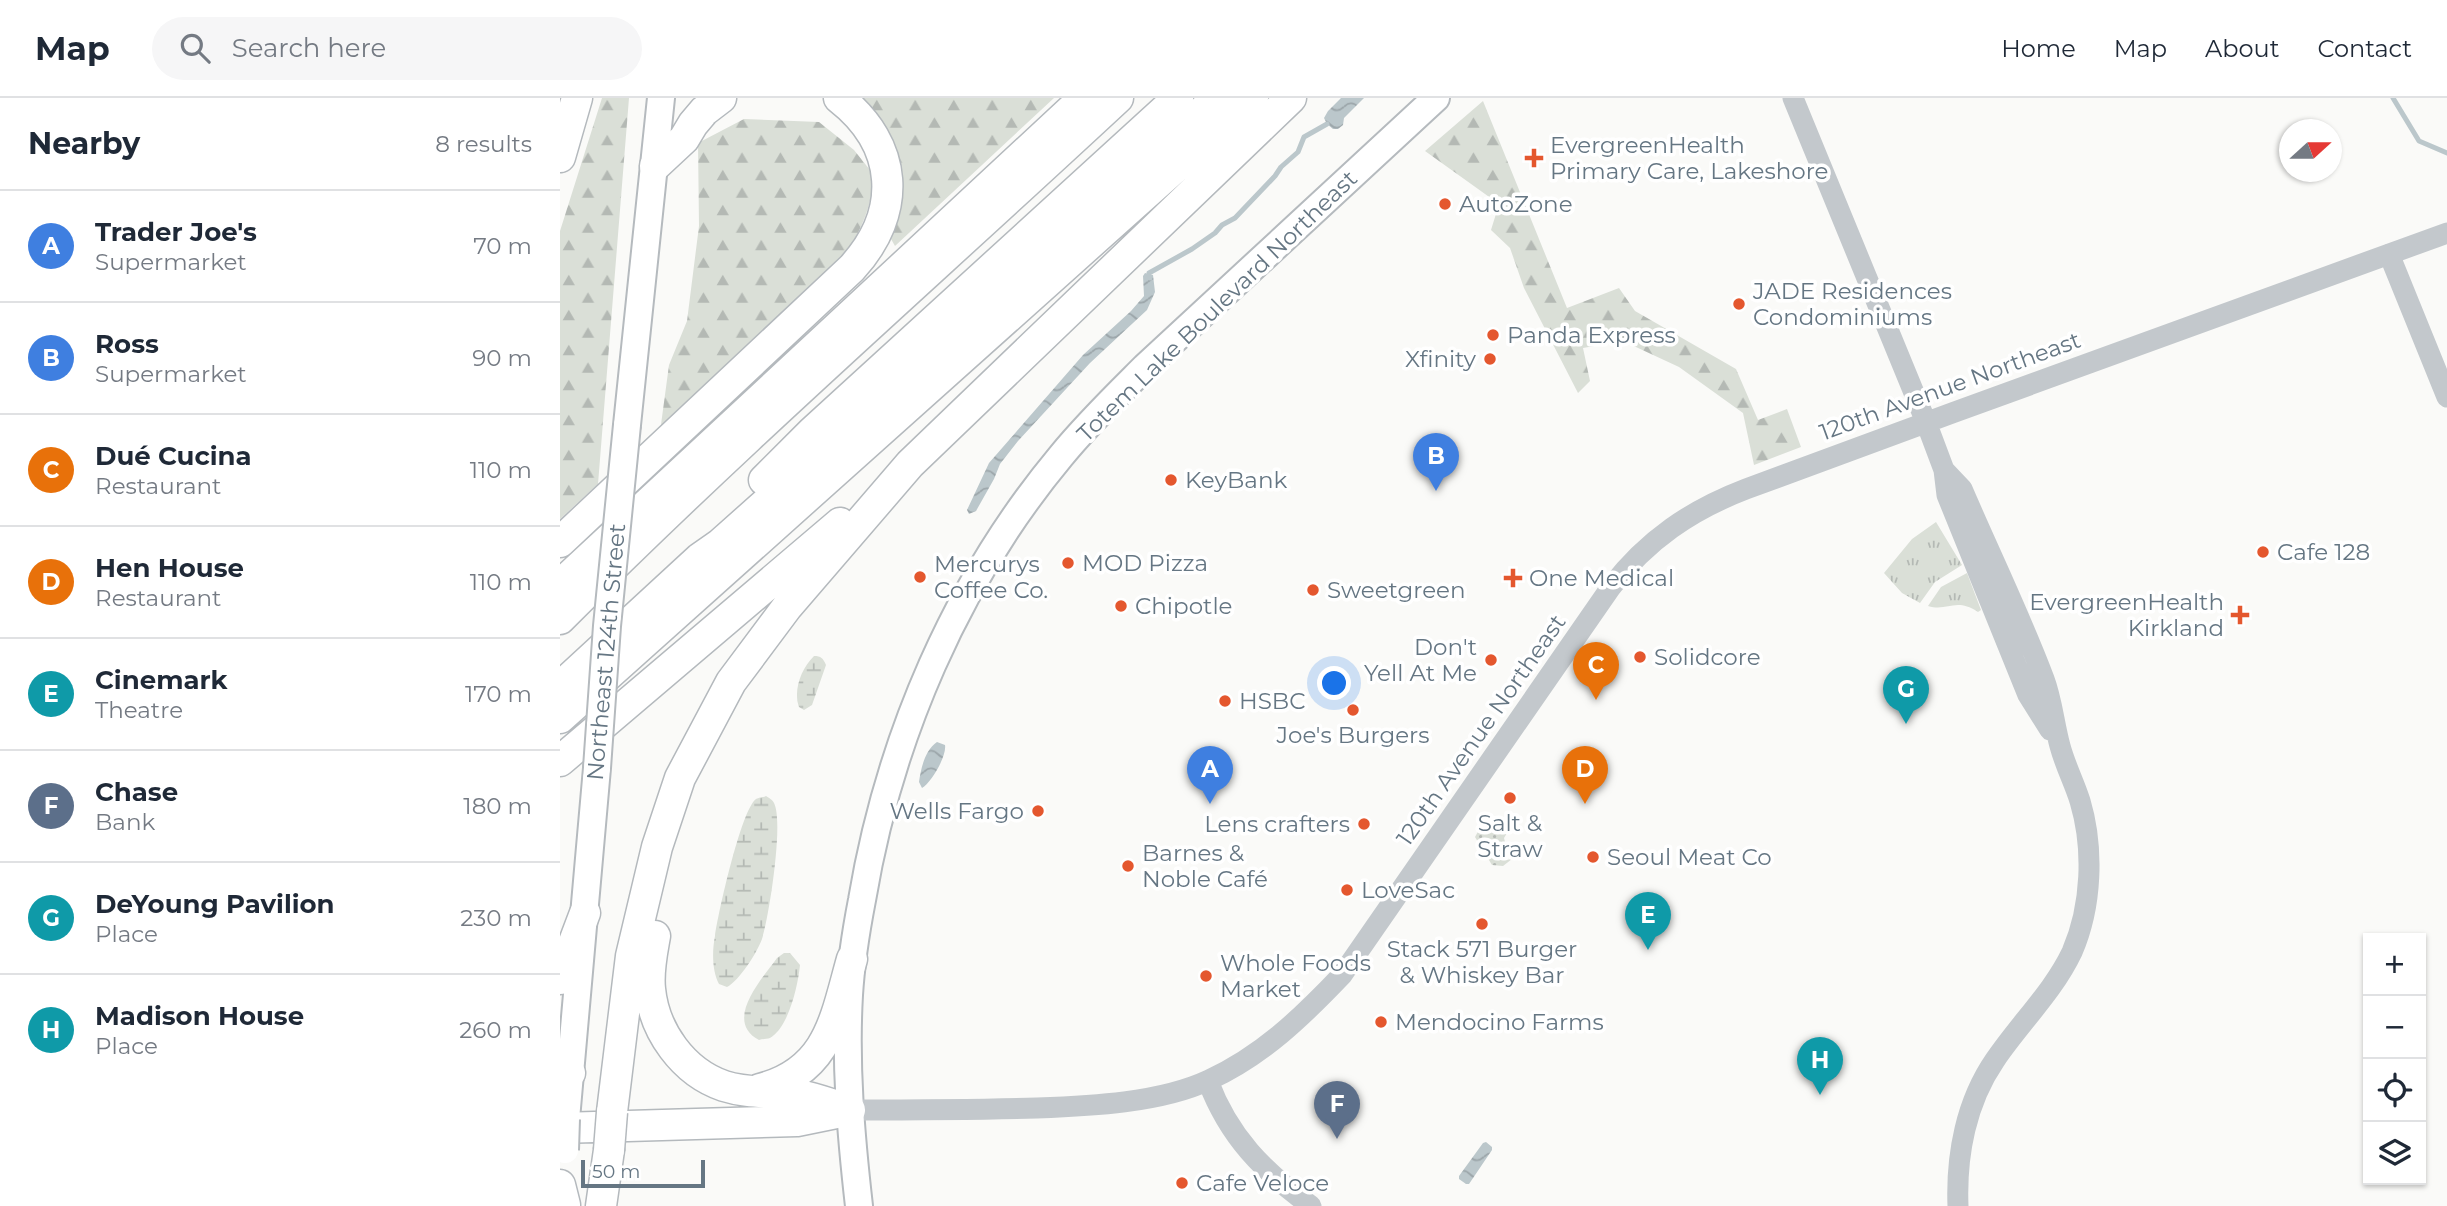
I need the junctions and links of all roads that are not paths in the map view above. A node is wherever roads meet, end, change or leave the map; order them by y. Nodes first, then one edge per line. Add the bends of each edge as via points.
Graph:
1 (578, 98) edge
2 (661, 98) edge
3 (721, 98) edge
4 (839, 98) edge
5 (1084, 98) edge
6 (1118, 98) edge
7 (1155, 98) edge
8 (1178, 98) edge
9 (1217, 98) edge
10 (1253, 98) edge
11 (1291, 98) edge
12 (1436, 98) edge
13 (1793, 98) edge
14 (560, 157) edge
15 (655, 166) junction
16 (2447, 233) edge
17 (2389, 254) junction
18 (2447, 397) edge
19 (1926, 422) junction
20 (910, 464) junction
21 (712, 471) junction
22 (560, 542) edge
23 (700, 558) junction
24 (560, 585) edge
25 (787, 607) junction
26 (560, 619) edge
27 (560, 687) edge
28 (560, 718) edge
29 (560, 761) edge
30 (585, 913) junction
31 (852, 959) junction
32 (560, 979) edge
33 (565, 1073) edge
34 (1208, 1081) junction
35 (744, 1091) junction
36 (850, 1110) junction
37 (564, 1133) edge
38 (563, 1199) edge
39 (601, 1206) edge
40 (859, 1206) edge
41 (1311, 1206) edge
42 (1958, 1206) edge

1 - 14 highway
2 - 15 main road, Northeast 124th Street
3 - 15 highway
4 - 22 highway via 869,127 887,173 884,214 867,251
5 - 24 highway
6 - 21 highway
7 - 21 highway via 886,339 749,454
8 - 23 highway via 813,432 736,509
9 - 23 highway
10 - 28 highway
11 - 20 highway
12 - 31 main road, Totem Lake Boulevard Northeast via 1101,411 1015,517 954,620 916,702 869,856
13 - 19 street
15 - 30 main road, Northeast 124th Street, bridge via 607,626
16 - 17 street, 120th Avenue Northeast
17 - 18 street
17 - 19 street, 120th Avenue Northeast
19 - 34 street, 120th Avenue Northeast via 1718,500 1674,525 1643,550 1611,587 1342,975 1271,1043
19 - 42 street via 1944,470 1962,489 2045,681 2080,801 2089,863 2083,916 2072,951 1995,1060 1968,1119 1958,1166
20 - 25 highway
20 - 29 highway
21 - 26 highway
23 - 27 highway
25 - 35 highway via 716,740 688,808 650,968 652,1004 673,1048 706,1077
25 - 39 highway, bridge via 731,682 680,778 657,847 631,956
30 - 32 highway
30 - 33 main road, Northeast 124th Street
31 - 35 highway via 831,1031 817,1055 784,1081
31 - 36 main road, Totem Lake Boulevard Northeast via 847,1041
33 - 37 main road, Northeast 124th Street
34 - 36 street, 120th Avenue Northeast via 1150,1097 1073,1107
34 - 41 street via 1223,1117 1250,1153
35 - 36 highway via 799,1095
36 - 37 highway via 797,1121
36 - 40 main road, Totem Lake Boulevard Northeast
37 - 38 main road, Northeast 124th Street

